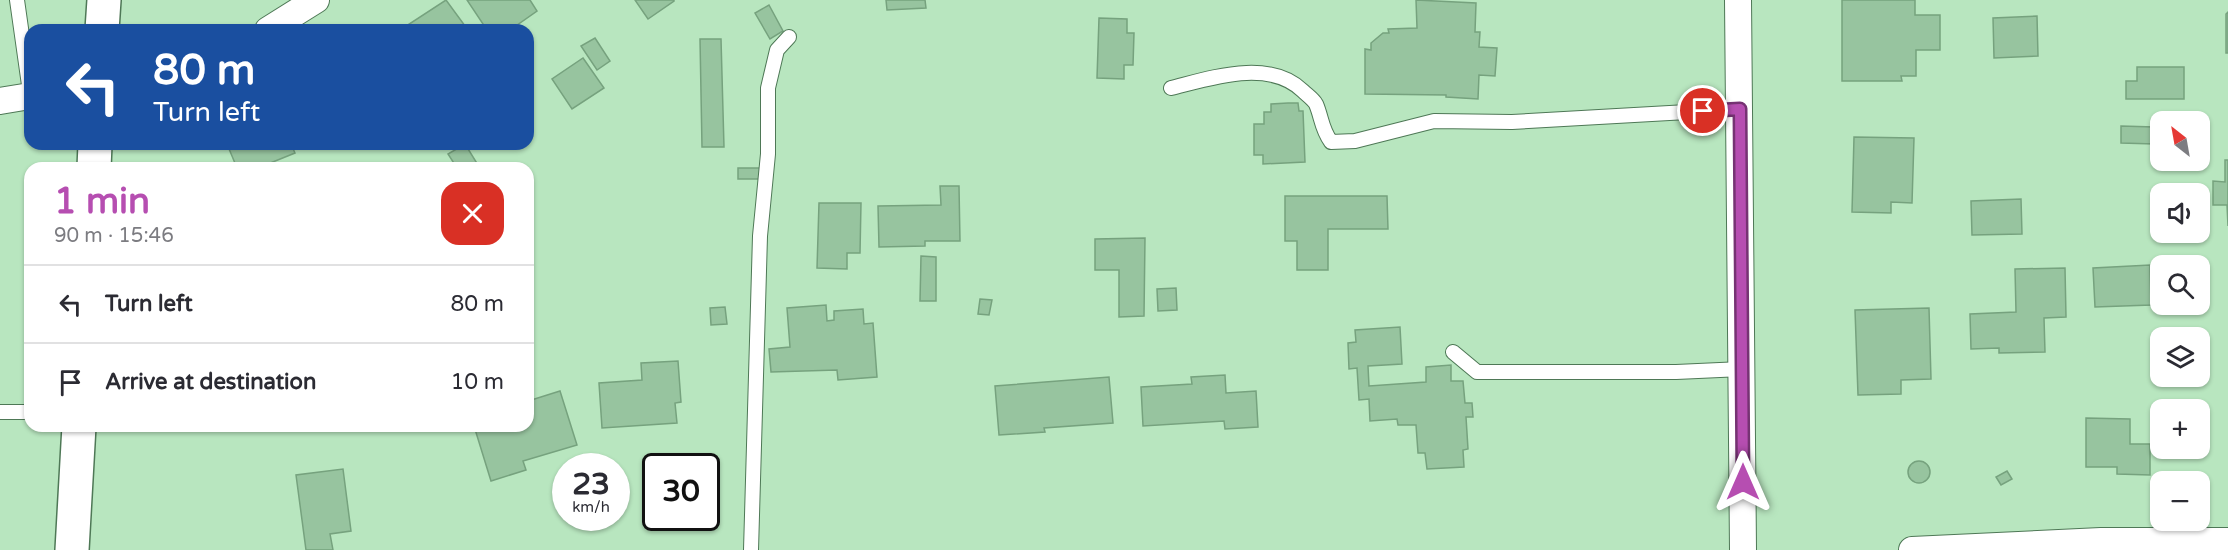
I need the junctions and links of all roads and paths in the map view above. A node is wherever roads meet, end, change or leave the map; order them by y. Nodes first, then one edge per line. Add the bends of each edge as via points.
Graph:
1 (16, 0) edge
2 (104, 0) edge
3 (316, 0) edge
4 (1738, 0) edge
5 (102, 24) edge
6 (277, 24) edge
7 (789, 38) dead end
8 (24, 54) edge
9 (1171, 88) dead end
10 (24, 95) edge
11 (0, 101) edge
12 (1740, 109) junction
13 (1453, 352) dead end
14 (1742, 369) junction
15 (0, 412) edge
16 (24, 412) edge
17 (79, 432) edge
18 (2228, 541) edge
19 (72, 550) edge
20 (752, 550) edge
21 (1743, 550) edge
22 (1912, 550) edge

1 - 8 lane
2 - 5 main road
3 - 6 street
4 - 12 street
7 - 20 lane via 777,50 768,88
9 - 12 lane via 1222,75 1280,76 1298,86 1315,103 1322,129 1331,142 1355,141 1434,121 1512,122
10 - 11 street
12 - 14 street
13 - 14 lane via 1477,372
14 - 21 street
15 - 16 lane
17 - 19 main road
18 - 22 street via 2090,541

